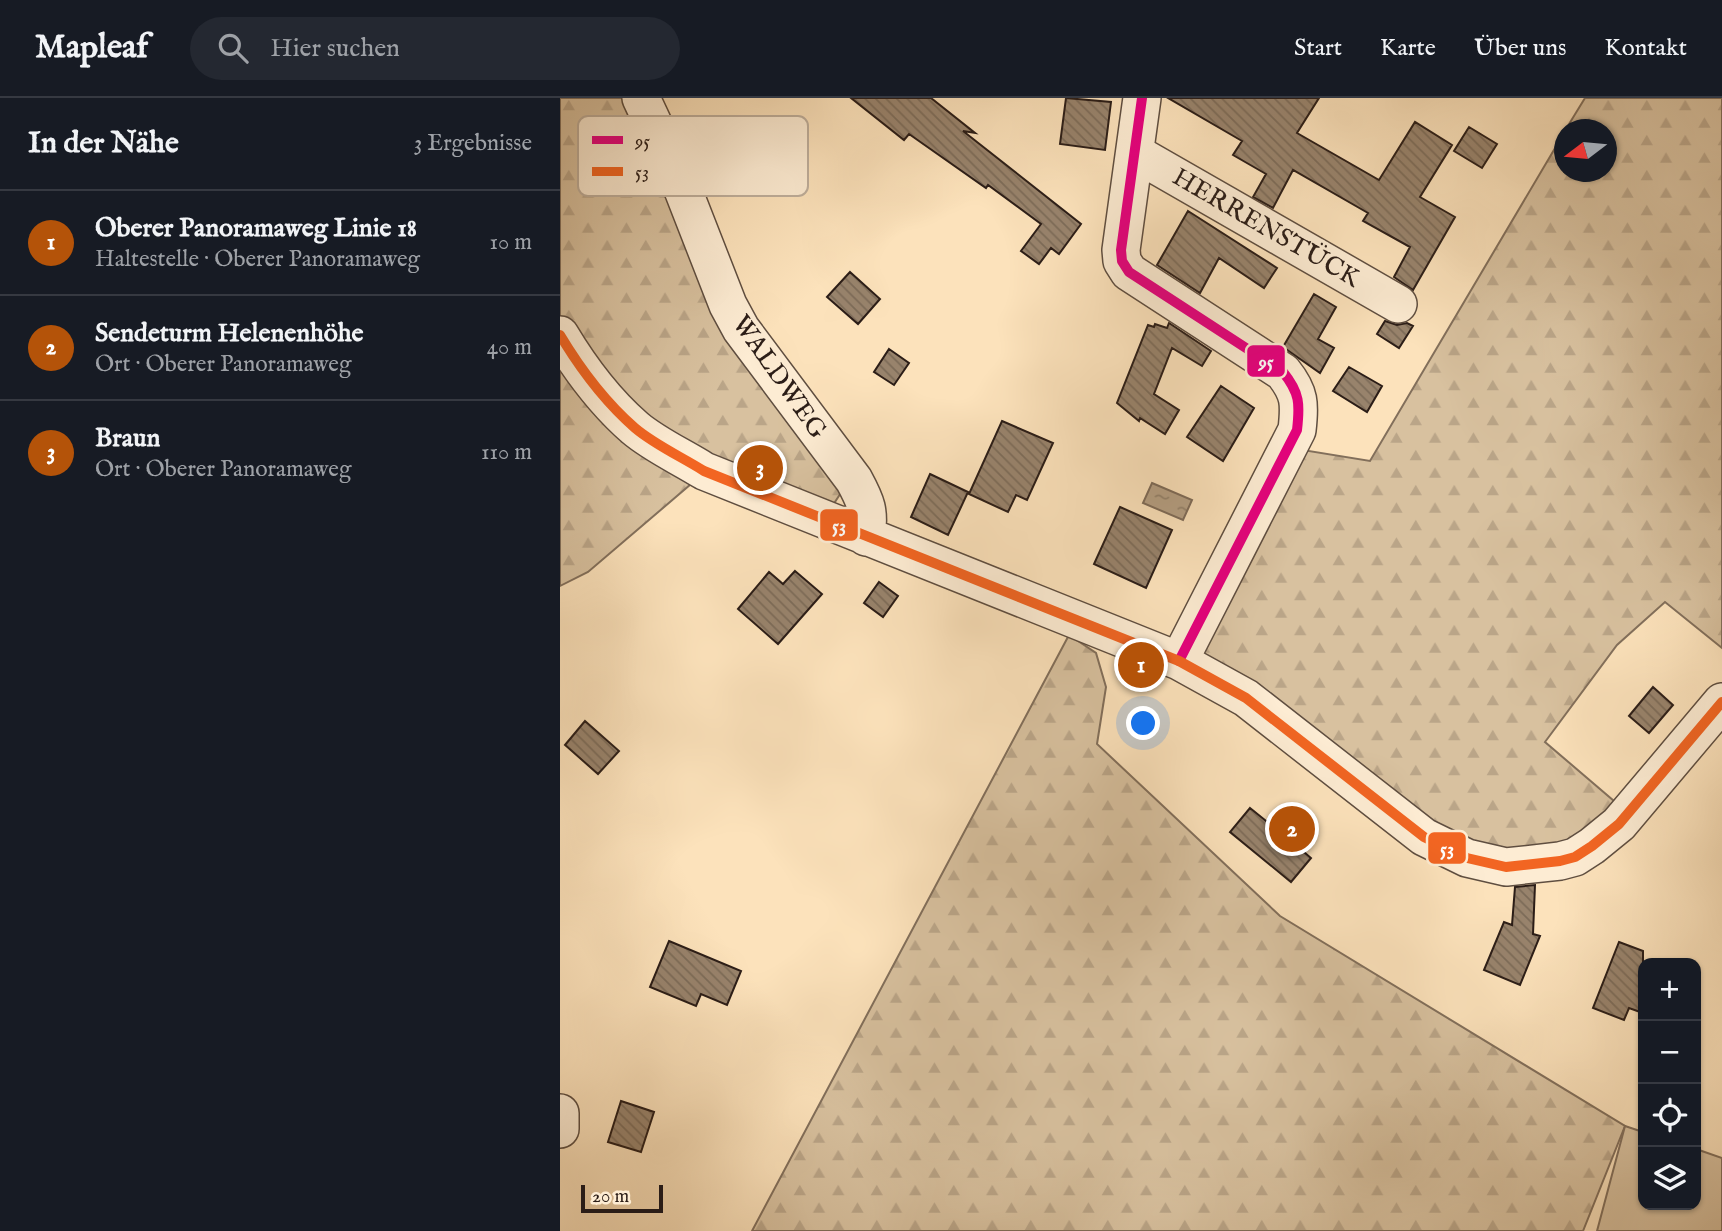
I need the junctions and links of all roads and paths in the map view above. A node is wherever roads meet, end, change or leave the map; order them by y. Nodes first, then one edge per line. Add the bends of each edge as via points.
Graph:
1 (642, 98) edge
2 (1142, 98) edge
3 (650, 116) edge
4 (1135, 153) junction
5 (685, 196) edge
6 (1398, 304) dead end
7 (560, 335) edge
8 (866, 537) junction
9 (1180, 661) junction
10 (1720, 704) edge
11 (560, 1113) edge
12 (560, 1129) edge

1 - 3 street, WALDWEG
2 - 4 street, HERRENSTÜCK
4 - 6 street, HERRENSTÜCK
4 - 9 street, HERRENSTÜCK via 1121,250 1129,272 1283,372 1295,387 1299,406 1297,430
5 - 8 street, WALDWEG via 728,305 749,341 866,501
7 - 8 street via 604,398 637,429 704,471
8 - 9 street
9 - 10 street via 1246,698 1424,837 1467,858 1506,867 1560,861 1591,846 1619,824
11 - 12 street

